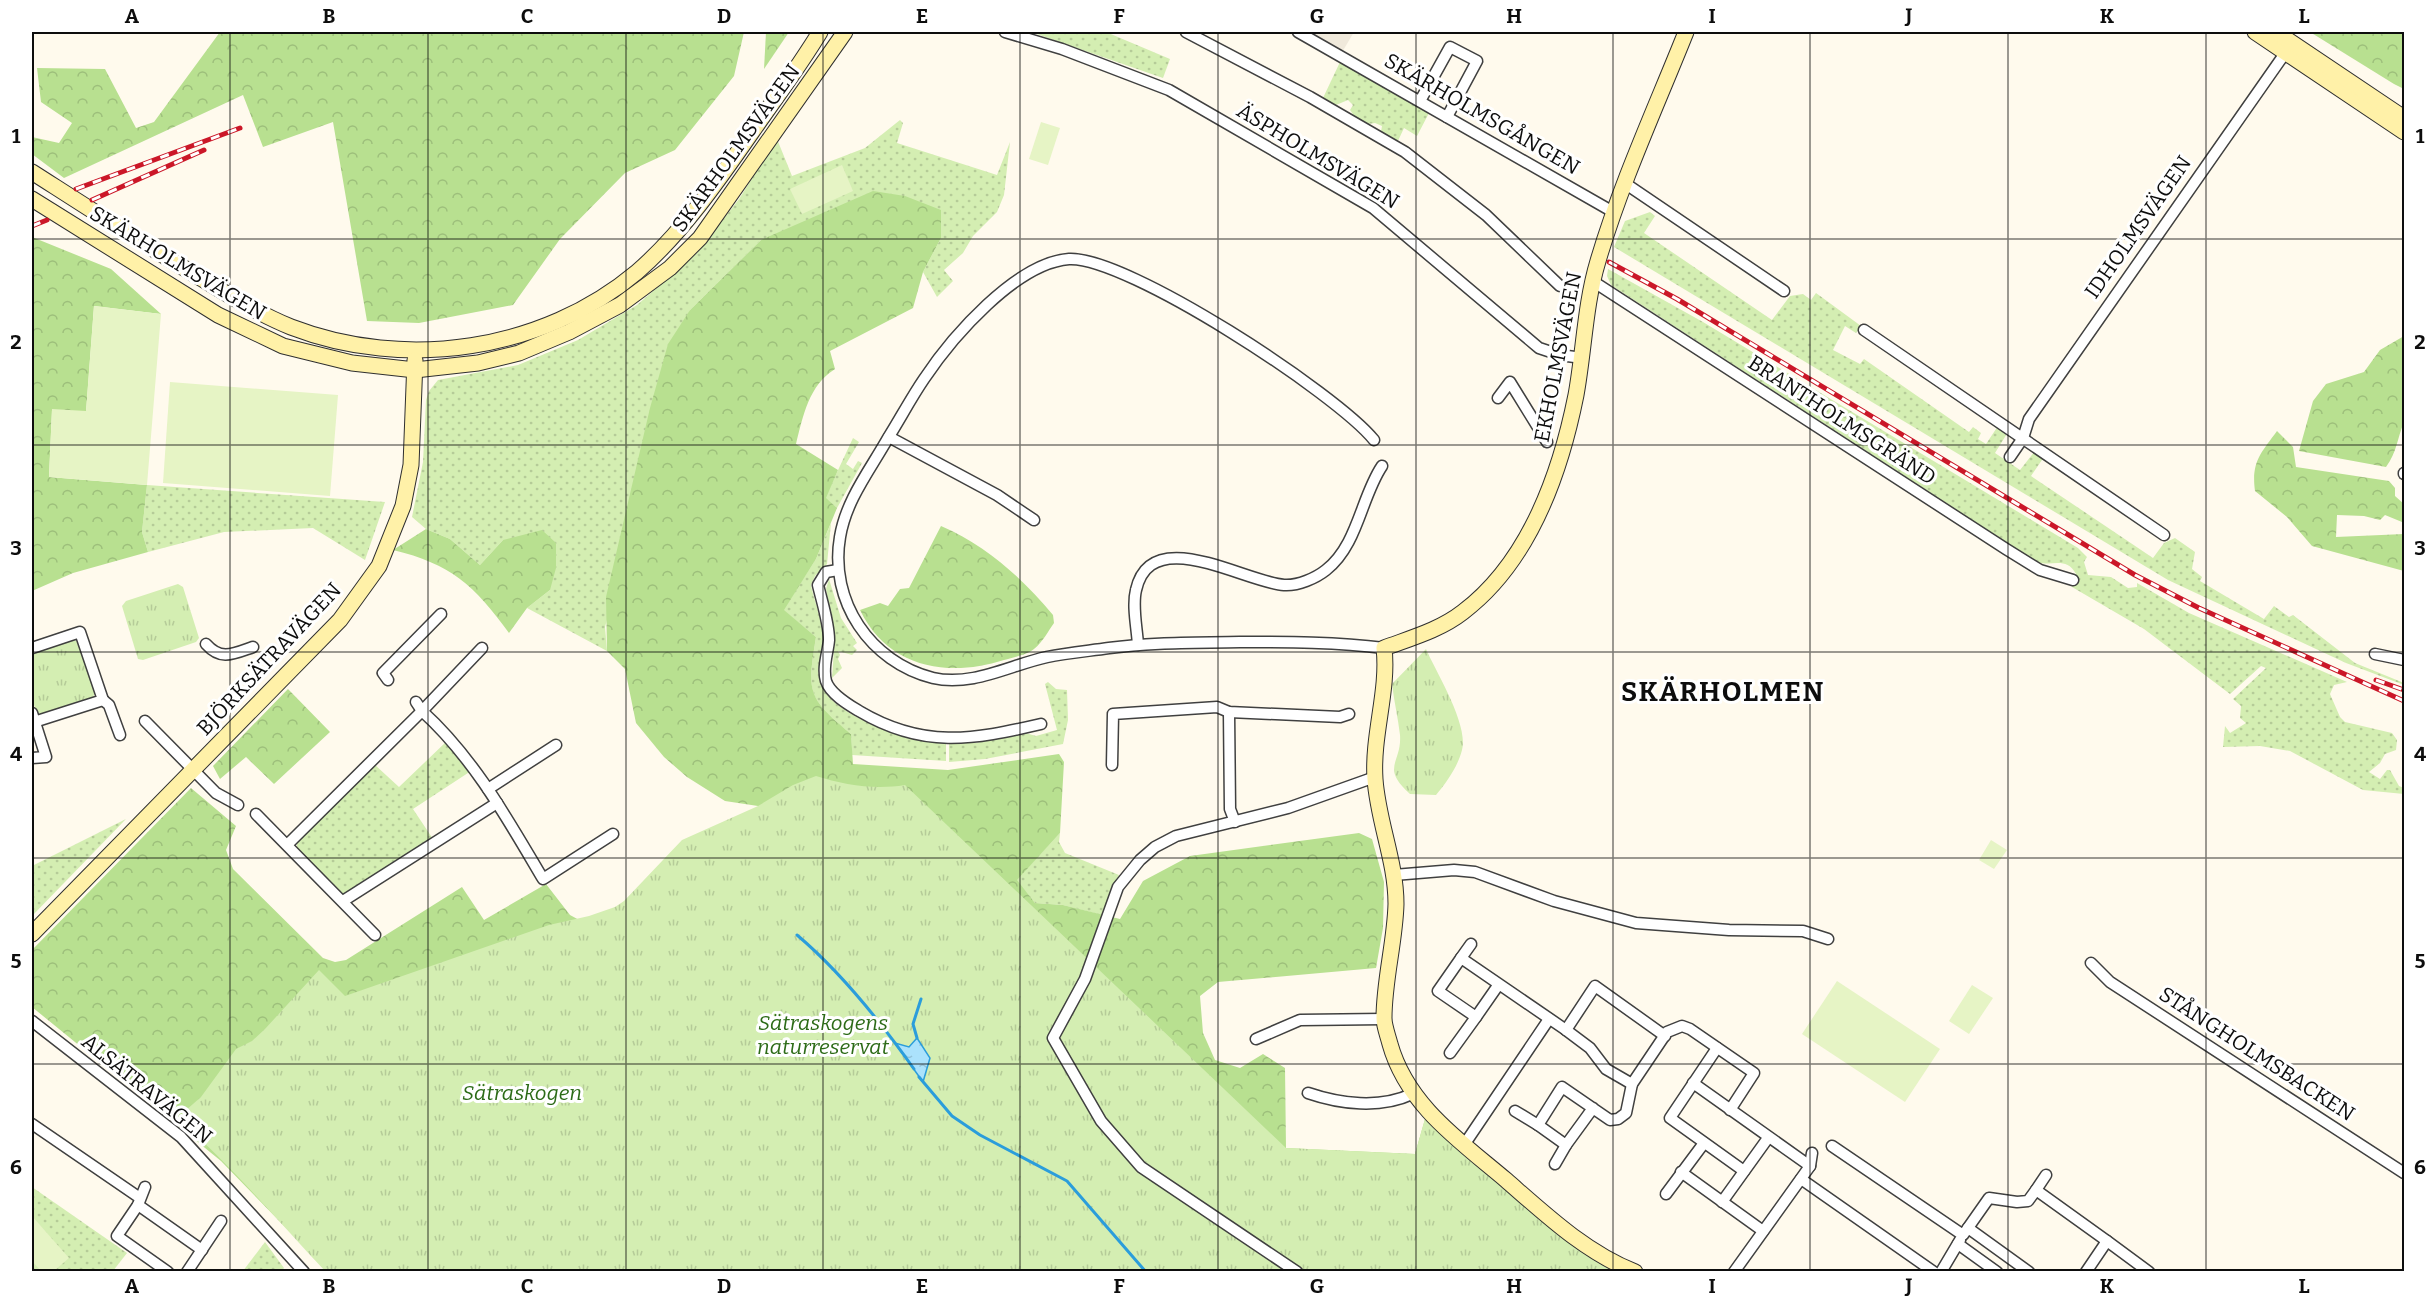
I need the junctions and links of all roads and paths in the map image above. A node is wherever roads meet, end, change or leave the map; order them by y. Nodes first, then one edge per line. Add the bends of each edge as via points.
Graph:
1 (820, 32) edge
2 (845, 32) edge
3 (1005, 32) edge
4 (1186, 32) edge
5 (1298, 32) edge
6 (1686, 32) edge
7 (2255, 32) edge
8 (2276, 32) edge
9 (2289, 48) junction
10 (1420, 101) junction
11 (1447, 117) junction
12 (2404, 118) edge
13 (2404, 132) edge
14 (32, 172) edge
15 (1626, 184) junction
16 (32, 199) edge
17 (1615, 213) junction
18 (1594, 282) junction
19 (1560, 286) dead end
20 (1784, 291) dead end
21 (1864, 330) dead end
22 (416, 351) junction
23 (1582, 358) junction
24 (415, 370) junction
25 (1498, 398) dead end
26 (889, 438) junction
27 (2023, 438) junction
28 (1374, 440) dead end
29 (1547, 442) dead end
30 (2010, 457) dead end
31 (1382, 466) dead end
32 (1035, 520) dead end
33 (2164, 535) dead end
34 (838, 570) junction
35 (2073, 580) dead end
36 (441, 614) dead end
37 (206, 644) dead end
38 (1138, 645) junction
39 (253, 647) dead end
40 (32, 648) edge
41 (482, 648) dead end
42 (1384, 648) junction
43 (2375, 654) dead end
44 (2404, 660) edge
45 (388, 680) dead end
46 (103, 700) junction
47 (419, 706) junction
48 (1229, 712) junction
49 (1349, 714) dead end
50 (33, 718) edge
51 (145, 721) dead end
52 (1041, 724) dead end
53 (120, 735) dead end
54 (556, 745) dead end
55 (32, 758) edge
56 (1112, 765) dead end
57 (192, 771) junction
58 (1375, 777) junction
59 (488, 789) junction
60 (496, 803) junction
61 (238, 806) dead end
62 (256, 814) dead end
63 (1235, 822) junction
64 (613, 834) dead end
65 (288, 844) junction
66 (1394, 875) junction
67 (343, 901) junction
68 (32, 934) edge
69 (375, 935) dead end
70 (1828, 939) dead end
71 (1471, 944) dead end
72 (1461, 958) junction
73 (2091, 963) dead end
74 (1499, 984) junction
75 (1476, 1017) junction
76 (1549, 1019) junction
77 (1384, 1020) junction
78 (32, 1022) edge
79 (1566, 1030) junction
80 (1665, 1036) junction
81 (1256, 1039) dead end
82 (1717, 1048) junction
83 (1450, 1053) dead end
84 (1693, 1083) junction
85 (1632, 1084) junction
86 (1308, 1093) dead end
87 (1412, 1094) junction
88 (1593, 1108) junction
89 (1730, 1110) junction
90 (1515, 1111) dead end
91 (32, 1124) edge
92 (1538, 1125) junction
93 (1768, 1138) junction
94 (1704, 1143) junction
95 (1464, 1145) junction
96 (1566, 1145) junction
97 (1832, 1146) dead end
98 (1812, 1153) dead end
99 (1555, 1164) dead end
100 (1810, 1167) junction
101 (1744, 1171) junction
102 (1682, 1172) junction
103 (2404, 1173) edge
104 (2046, 1175) dead end
105 (1801, 1179) junction
106 (2036, 1191) junction
107 (1666, 1194) dead end
108 (141, 1197) junction
109 (1722, 1202) junction
110 (221, 1221) dead end
111 (1763, 1231) junction
112 (1963, 1236) junction
113 (2108, 1241) junction
114 (201, 1250) junction
115 (2144, 1270) edge
116 (168, 1272) edge
117 (187, 1272) edge
118 (304, 1272) edge
119 (1297, 1272) edge
120 (1635, 1272) edge
121 (1734, 1272) edge
122 (1934, 1272) edge
123 (1941, 1272) edge
124 (1997, 1272) edge
125 (2030, 1272) edge
126 (2086, 1272) edge

1 - 22 street, SKÄRHOLMSVÄGEN via 707,193 636,273 586,306 535,329 476,345
2 - 24 street, SKÄRHOLMSVÄGEN via 700,238 648,286 569,332 519,353 478,363
3 - 23 street, ÄSPHOLMSVÄGEN via 1158,86 1199,107 1373,208 1539,348
4 - 19 street, ÄSPHOLMSVÄGEN via 1406,152 1486,215
5 - 10 street, SKÄRHOLMSGÅNGEN
6 - 15 street, EKHOLMSVÄGEN
7 - 9 street
8 - 9 street
9 - 12 street
9 - 13 street
9 - 27 street, IDHOLMSVÄGEN via 2029,418
10 - 11 street, SKÄRHOLMSGÅNGEN
10 - 11 street via 1450,47 1477,62
11 - 17 street, SKÄRHOLMSGÅNGEN
14 - 22 street, SKÄRHOLMSVÄGEN via 229,296 292,327 356,345
15 - 17 street, EKHOLMSVÄGEN
15 - 20 street
16 - 24 street, SKÄRHOLMSVÄGEN via 250,332 317,356
17 - 18 street, EKHOLMSVÄGEN
18 - 23 street, EKHOLMSVÄGEN
18 - 35 street, BRANTHOLMSGRÄND via 2006,549 2040,570
21 - 27 street
22 - 24 street, BJÖRKSÄTRAVÄGEN
23 - 42 street, EKHOLMSVÄGEN via 1560,456 1538,513 1511,563 1489,590 1461,614 1417,637
24 - 57 street, BJÖRKSÄTRAVÄGEN via 411,465 403,506 379,566 340,620
25 - 29 street via 1510,382
26 - 28 street, EKHOLMSVÄGEN via 923,380 963,330 1034,269 1067,259 1106,266 1181,302 1286,369 1362,426
26 - 32 street via 998,495
26 - 34 street, EKHOLMSVÄGEN via 848,509
27 - 30 street, IDHOLMSVÄGEN
27 - 33 street
31 - 38 street via 1349,539 1328,569 1312,578 1286,585 1195,559 1174,557 1154,562 1146,568 1135,592
34 - 38 street, EKHOLMSVÄGEN via 845,601 871,643 909,670 935,678 979,677 1045,658
34 - 52 street via 826,572 818,585 829,638 825,679 848,704 889,727 932,738 987,737
36 - 45 street via 383,673
37 - 39 street via 215,654 225,656
38 - 42 street, EKHOLMSVÄGEN via 1285,642
40 - 46 street via 80,632
41 - 47 street
42 - 58 street via 1386,664 1376,733
43 - 44 street
46 - 50 street
46 - 53 street via 110,705
47 - 59 street via 451,737
47 - 65 street
48 - 49 street via 1340,717
48 - 56 street via 1217,707 1113,714
48 - 63 street via 1230,809
50 - 55 street via 46,758
51 - 57 street
54 - 59 street
57 - 61 street
57 - 68 street, BJÖRKSÄTRAVÄGEN
58 - 63 street
58 - 66 street
59 - 60 street
60 - 64 street via 543,879
60 - 67 street
62 - 65 street
63 - 119 street via 1176,836 1155,847 1128,872 1111,902 1084,979 1053,1038 1101,1121 1142,1167
65 - 67 street
66 - 70 street via 1474,872 1554,901 1636,923 1803,931
66 - 77 street via 1396,905
67 - 69 street
71 - 72 street
72 - 74 street
72 - 75 street via 1438,991
73 - 103 street, STÅNGHOLMSBACKEN via 2110,982
74 - 75 street
74 - 76 street
75 - 83 street
76 - 79 street
76 - 95 street
77 - 81 street via 1300,1020
77 - 87 street via 1392,1051
78 - 118 street, ALSÄTRAVÄGEN via 181,1137
79 - 80 street via 1595,986
79 - 85 street via 1590,1048 1606,1069
80 - 82 street via 1682,1026
80 - 85 street
82 - 84 street
82 - 89 street via 1754,1073
84 - 89 street
84 - 94 street via 1670,1118
85 - 88 street via 1626,1113 1618,1119 1610,1120
86 - 87 street via 1329,1100 1381,1104
87 - 95 street
88 - 92 street via 1562,1087
88 - 96 street
89 - 93 street
90 - 92 street
91 - 108 street
92 - 96 street
93 - 100 street
93 - 101 street
94 - 101 street
94 - 102 street
95 - 120 street via 1576,1240
96 - 99 street
97 - 112 street
98 - 100 street
100 - 105 street
101 - 109 street
102 - 107 street
102 - 109 street
104 - 106 street
105 - 111 street
105 - 122 street
106 - 112 street via 2028,1201 1989,1198
106 - 113 street
108 - 114 street
108 - 116 street via 117,1236
109 - 111 street
110 - 114 street
111 - 121 street
112 - 123 street
112 - 124 street
112 - 125 street
113 - 115 street
113 - 126 street
114 - 117 street

